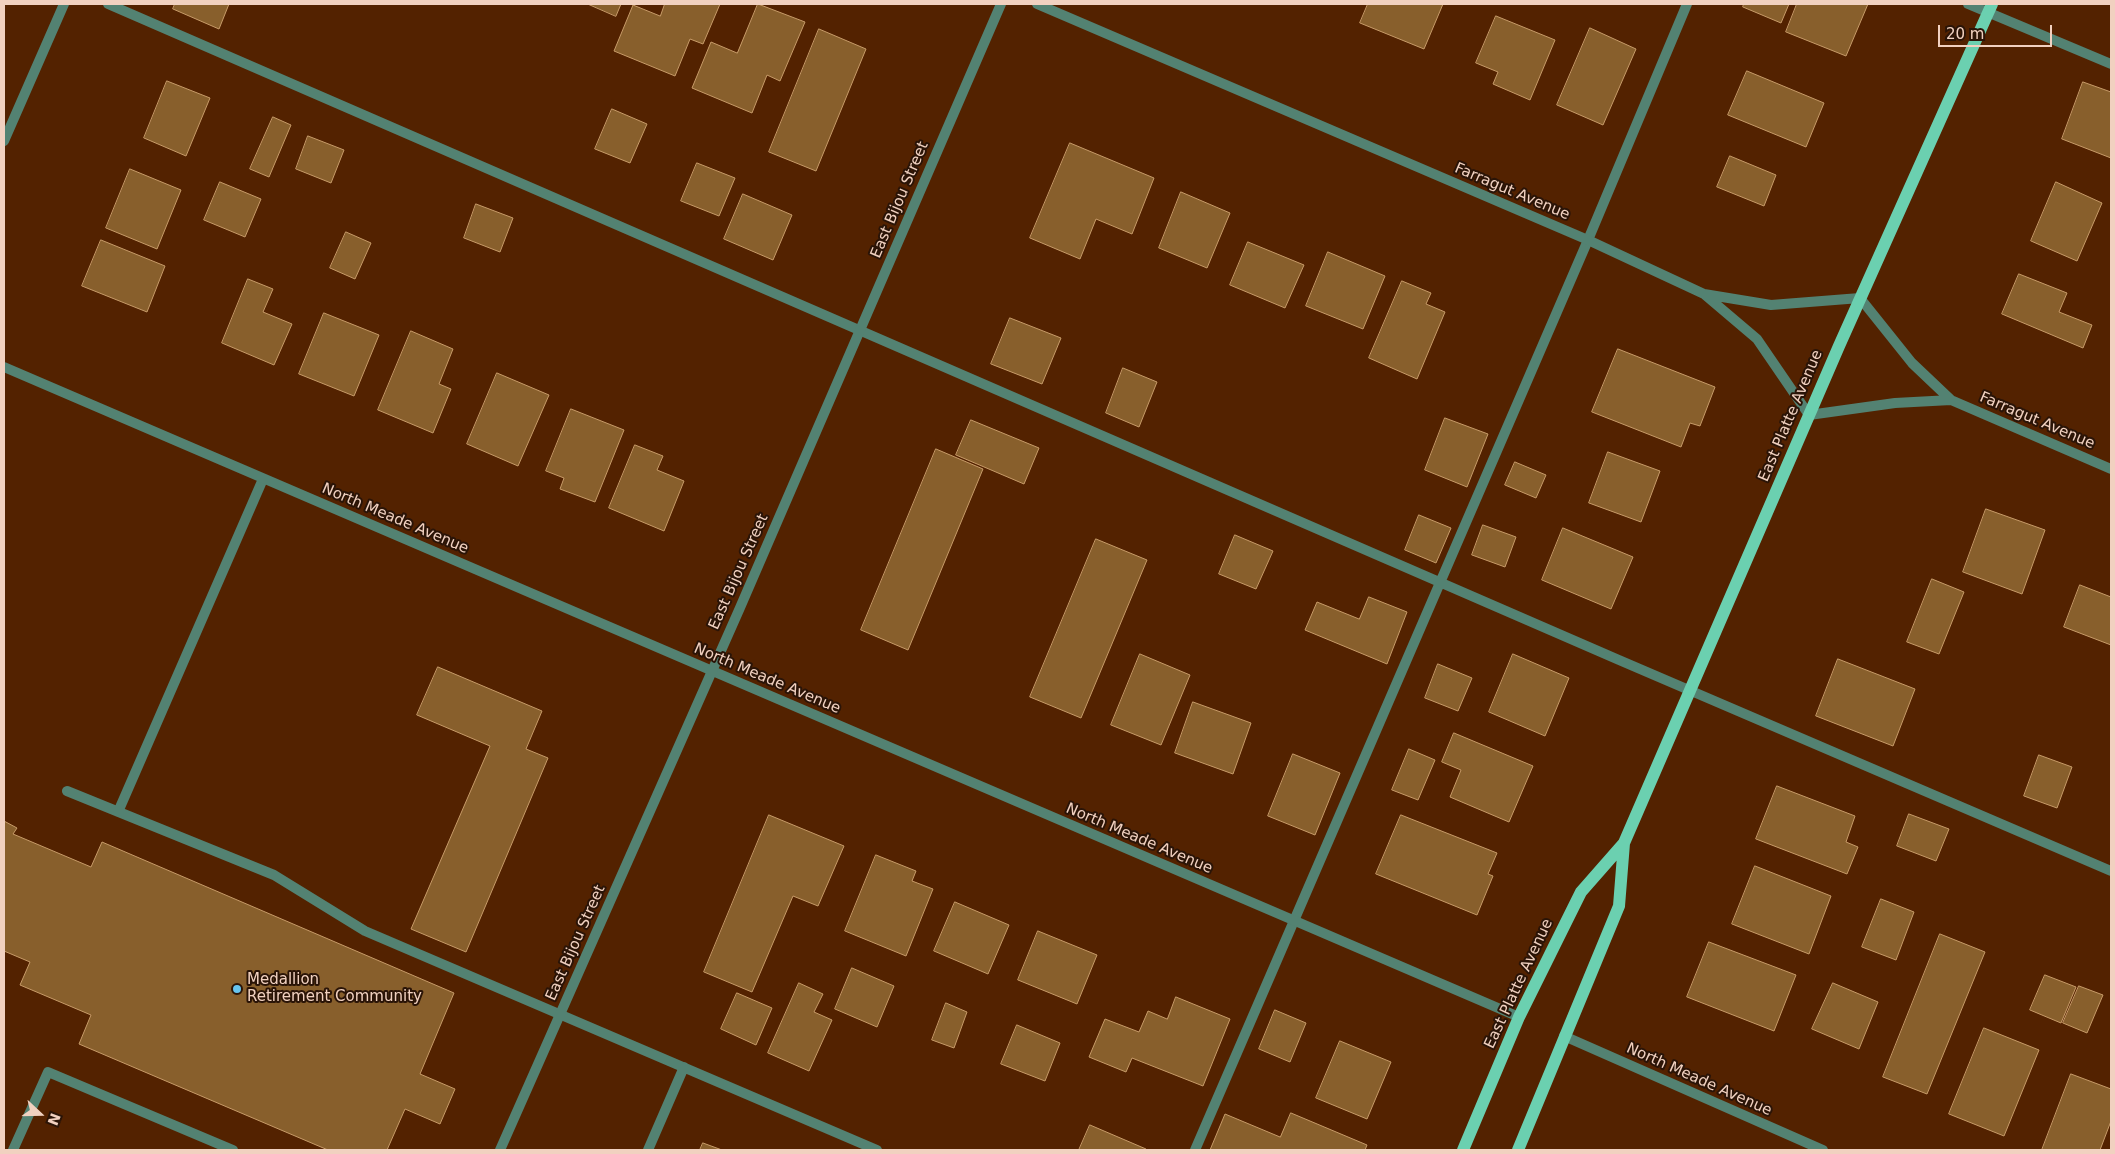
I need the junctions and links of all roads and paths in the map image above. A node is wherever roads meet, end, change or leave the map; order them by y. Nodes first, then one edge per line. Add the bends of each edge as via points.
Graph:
1 (64, 4) edge
2 (108, 4) edge
3 (1001, 4) edge
4 (1037, 4) edge
5 (1687, 4) edge
6 (1968, 4) edge
7 (1990, 8) edge
8 (2111, 64) edge
9 (4, 141) edge
10 (1588, 240) junction
11 (1704, 294) junction
12 (1860, 298) junction
13 (861, 331) junction
14 (4, 367) edge
15 (1951, 400) junction
16 (1809, 415) junction
17 (2111, 469) edge
18 (263, 479) junction
19 (1441, 583) junction
20 (712, 672) junction
21 (1690, 691) junction
22 (67, 791) dead end
23 (118, 812) junction
24 (1624, 843) junction
25 (2111, 871) edge
26 (1293, 921) junction
27 (560, 1015) junction
28 (1519, 1017) junction
29 (1564, 1036) junction
30 (684, 1068) junction
31 (14, 1150) edge
32 (233, 1150) edge
33 (500, 1150) edge
34 (648, 1150) edge
35 (877, 1150) edge
36 (1195, 1150) edge
37 (1463, 1150) edge
38 (1518, 1150) edge
39 (1823, 1150) edge

1 - 9 street
2 - 13 street
3 - 13 street, East Bijou Street
4 - 10 street, Farragut Avenue
5 - 10 street
6 - 7 street
7 - 8 street
7 - 12 main road, East Platte Avenue
10 - 11 street, Farragut Avenue
10 - 19 street
11 - 12 street, Farragut Avenue via 1771,305
11 - 16 street via 1757,339
12 - 15 street, Farragut Avenue via 1912,363
12 - 16 main road, East Platte Avenue
13 - 19 street
13 - 20 street, East Bijou Street
14 - 18 street, North Meade Avenue
15 - 16 street, Farragut Avenue via 1895,403
15 - 17 street, Farragut Avenue
16 - 21 main road, East Platte Avenue
18 - 20 street, North Meade Avenue
18 - 23 street
19 - 21 street
19 - 26 street
20 - 26 street, North Meade Avenue
20 - 27 street, East Bijou Street
21 - 24 main road, East Platte Avenue
21 - 25 street
22 - 23 street
23 - 27 street via 274,876 365,931
24 - 28 main road, East Platte Avenue via 1581,892
24 - 29 main road, East Platte Avenue via 1619,906
26 - 28 street, North Meade Avenue
26 - 36 street
27 - 30 street
27 - 33 street, East Bijou Street
28 - 37 main road, East Platte Avenue
29 - 38 main road, East Platte Avenue
29 - 39 street, North Meade Avenue
30 - 34 street
30 - 35 street
31 - 32 street via 48,1072

